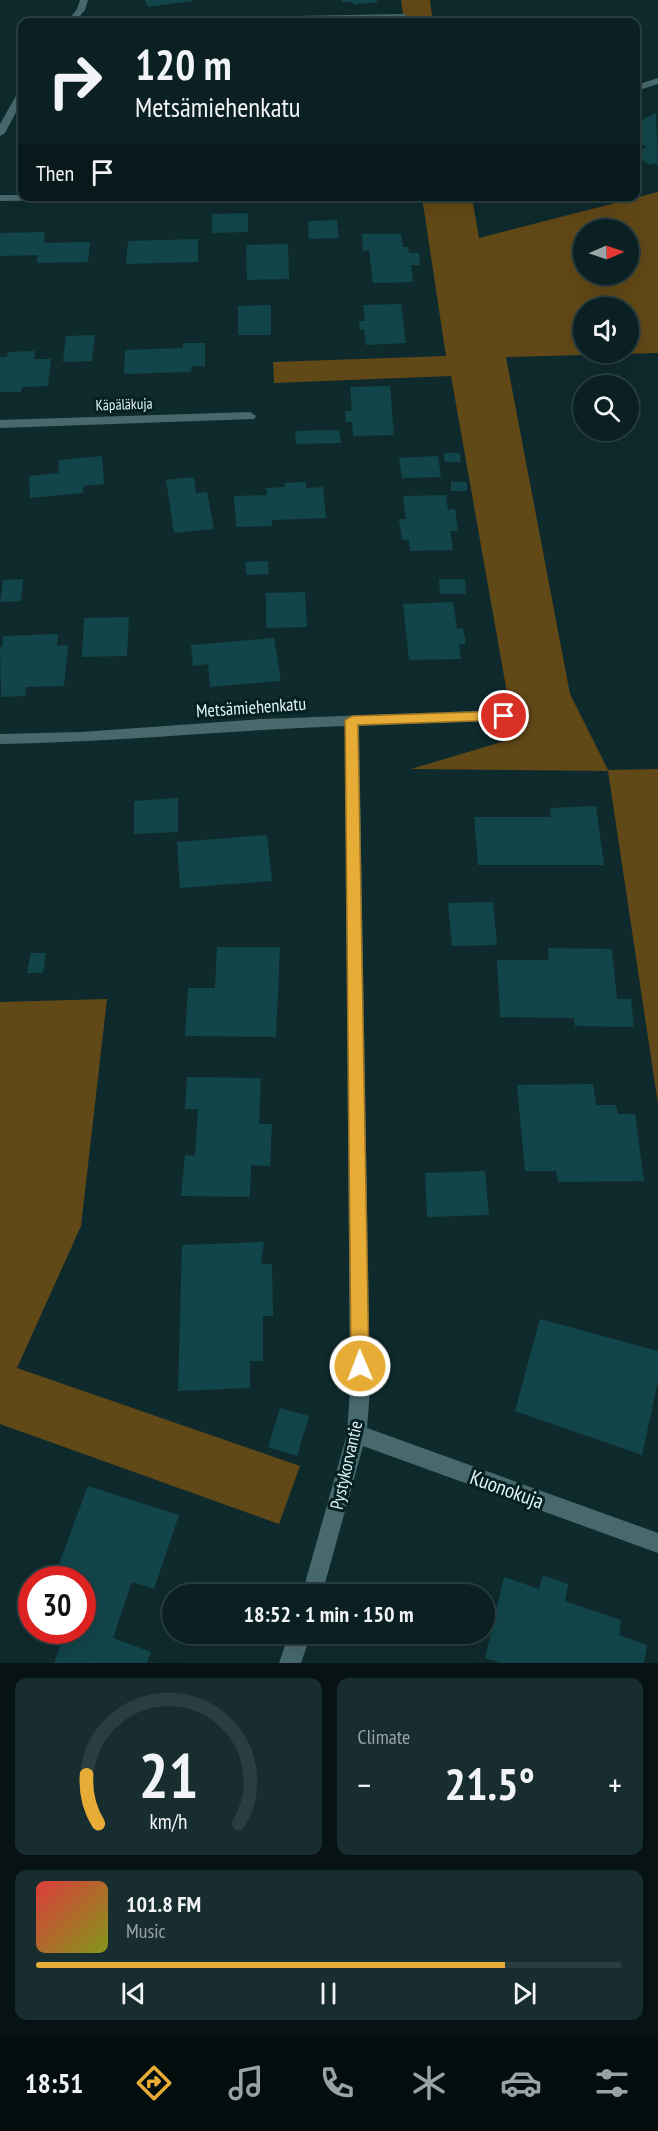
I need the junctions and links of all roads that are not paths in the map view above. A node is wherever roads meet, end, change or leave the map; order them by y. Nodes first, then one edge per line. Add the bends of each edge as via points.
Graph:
1 (84, 0) edge
2 (403, 17) dead end
3 (74, 18) edge
4 (347, 18) edge
5 (658, 81) edge
6 (640, 87) edge
7 (18, 101) edge
8 (12, 112) junction
9 (0, 113) edge
10 (0, 133) edge
11 (0, 198) edge
12 (18, 198) edge
13 (250, 416) dead end
14 (0, 424) edge
15 (504, 716) dead end
16 (352, 720) junction
17 (0, 739) edge
18 (357, 1434) junction
19 (658, 1543) edge
20 (315, 1584) edge
21 (297, 1644) edge
22 (290, 1663) edge

1 - 3 street
2 - 4 street
5 - 6 street
7 - 8 street
8 - 9 street
8 - 10 street
11 - 12 street
13 - 14 street, Käpäläkuja
15 - 16 street, Metsämiehenkatu
16 - 17 street, Metsämiehenkatu
16 - 18 street, Pystykorvantie via 360,1390
18 - 19 street, Kuonokuja
18 - 20 street, Pystykorvantie
21 - 22 street

